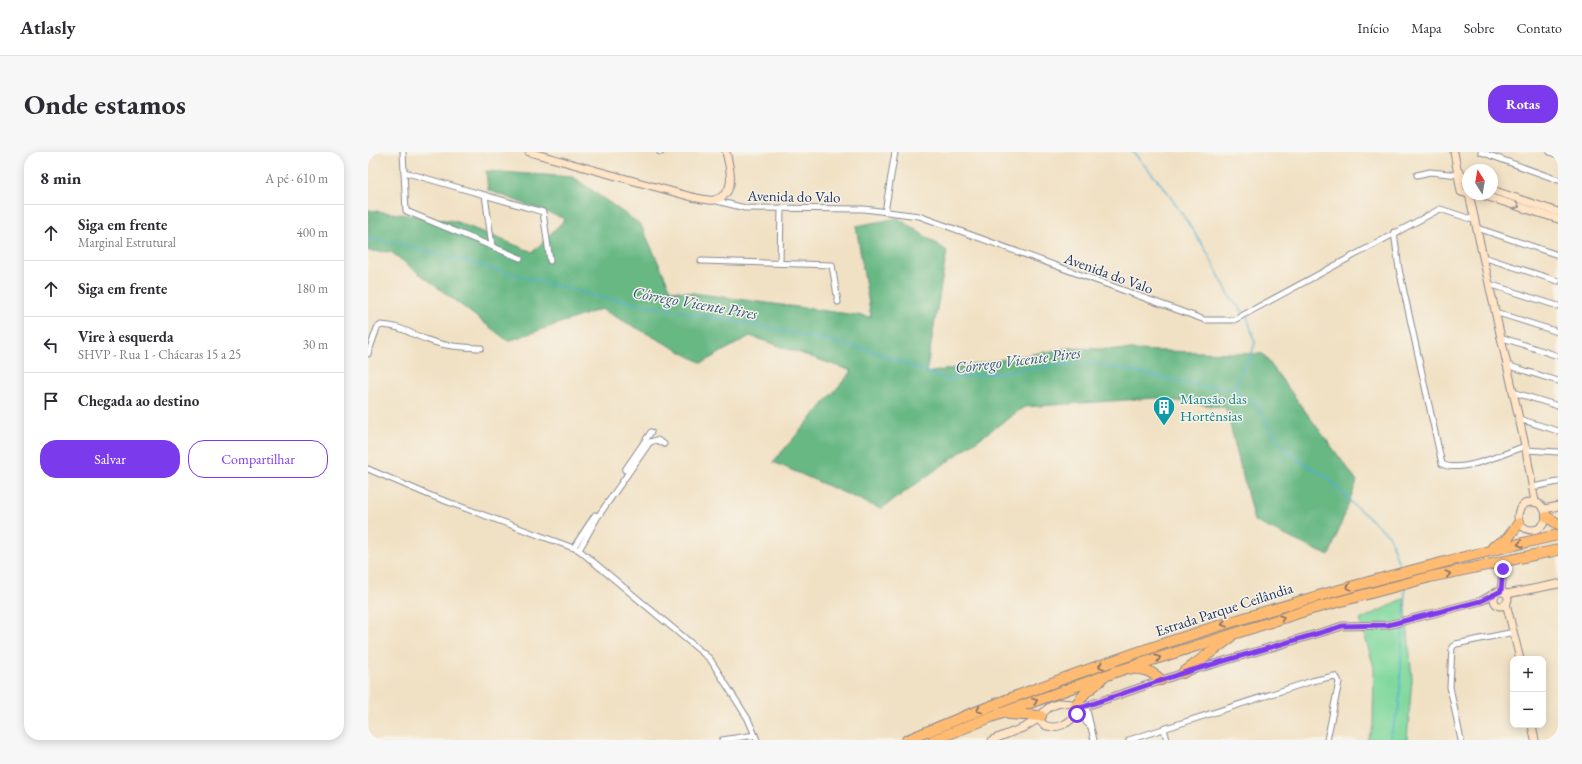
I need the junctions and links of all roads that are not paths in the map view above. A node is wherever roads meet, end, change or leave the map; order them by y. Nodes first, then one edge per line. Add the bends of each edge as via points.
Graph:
1 (403, 152) edge
2 (530, 152) edge
3 (726, 152) edge
4 (895, 152) edge
5 (1454, 152) edge
6 (1481, 152) edge
7 (1550, 152) edge
8 (546, 154) edge
9 (1558, 155) edge
10 (404, 172) junction
11 (1459, 174) junction
12 (1417, 175) dead end
13 (1462, 176) edge
14 (1558, 180) edge
15 (1462, 182) edge
16 (1459, 185) junction
17 (1462, 192) edge
18 (1498, 192) edge
19 (485, 195) junction
20 (713, 200) junction
21 (1468, 200) edge
22 (1498, 200) edge
23 (781, 208) junction
24 (885, 212) junction
25 (1558, 212) edge
26 (1558, 219) edge
27 (1474, 220) junction
28 (1477, 228) junction
29 (1394, 232) junction
30 (492, 246) junction
31 (1558, 255) edge
32 (1483, 257) junction
33 (520, 258) dead end
34 (550, 261) dead end
35 (701, 261) dead end
36 (780, 263) junction
37 (1558, 281) edge
38 (1489, 284) junction
39 (838, 302) dead end
40 (1558, 306) edge
41 (1495, 312) junction
42 (1558, 332) edge
43 (1500, 337) junction
44 (481, 348) dead end
45 (368, 354) edge
46 (1558, 356) edge
47 (1506, 365) junction
48 (1558, 381) edge
49 (1512, 392) junction
50 (1558, 406) edge
51 (1519, 419) junction
52 (1558, 431) edge
53 (651, 432) dead end
54 (664, 444) dead end
55 (1525, 448) junction
56 (1558, 452) edge
57 (368, 470) edge
58 (1558, 482) edge
59 (1534, 487) junction
60 (1535, 502) junction
61 (1558, 506) edge
62 (1546, 513) junction
63 (1519, 523) junction
64 (1558, 524) edge
65 (1558, 536) edge
66 (574, 547) junction
67 (579, 550) junction
68 (1558, 550) edge
69 (1480, 553) junction
70 (1504, 562) junction
71 (1558, 584) edge
72 (1502, 593) junction
73 (1481, 601) junction
74 (1501, 605) junction
75 (1239, 632) junction
76 (1514, 632) junction
77 (1519, 656) edge
78 (1114, 673) junction
79 (1183, 673) junction
80 (1161, 680) junction
81 (1080, 707) junction
82 (999, 714) junction
83 (1042, 719) junction
84 (1164, 728) junction
85 (1533, 728) edge
86 (756, 738) edge
87 (722, 740) edge
88 (907, 740) edge
89 (934, 740) edge
90 (992, 740) edge
91 (1094, 740) edge
92 (1129, 740) edge
93 (1167, 740) edge
94 (1327, 740) edge
95 (1461, 740) edge
96 (1535, 740) edge

1 - 10 street
2 - 8 street
3 - 20 street via 732,177 730,186 725,194
4 - 24 street
5 - 11 street
6 - 14 street
7 - 9 street
8 - 20 street via 692,197
10 - 19 street
10 - 30 street via 406,208 409,213
11 - 12 street via 1430,172
11 - 13 street
11 - 16 street
15 - 16 street
16 - 17 street
18 - 25 street
19 - 30 street
19 - 34 street via 543,212
20 - 23 street, Avenida do Valo via 744,208
21 - 27 street
22 -> 26 street
23 - 24 street, Avenida do Valo via 864,209
23 - 36 street
24 - 29 street, Avenida do Valo via 919,216 1206,320 1234,320
27 - 28 street
27 - 29 street, Avenida do Valo via 1440,209
28 - 31 street
28 - 32 street
29 - 55 street via 1399,269 1442,464 1453,467 1484,461
30 - 33 street
32 - 37 street
32 - 38 street
35 - 36 street
36 - 39 street via 832,265
38 - 40 street
38 - 41 street
41 - 42 street
41 - 43 street
43 - 46 street
43 - 47 street
44 - 45 street via 456,347 429,341 396,326 381,325 377,328
47 - 48 street
47 - 49 street
49 - 50 street
49 - 51 street
51 - 52 street
51 - 55 street
53 - 66 street
54 - 67 street via 657,440 650,442 597,518
55 - 56 street
55 - 59 street
57 - 66 street via 429,495
58 - 59 street
59 - 60 street
60 - 62 street
60 - 63 street via 1522,506 1518,514
61 - 62 street
62 - 63 street via 1543,525 1535,530 1526,529
62 - 64 highway
63 - 69 highway via 1507,539
65 -> 69 highway, Estrada Parque Ceilândia
66 - 67 street
67 - 86 street via 710,659 748,720
68 - 70 highway, Estrada Parque Ceilândia
69 -> 88 highway, Estrada Parque Ceilândia via 1290,603 1176,640 994,704
70 - 72 street
75 -> 70 highway, Estrada Parque Ceilândia via 1308,610 1410,583
71 - 72 street
72 - 73 street
72 - 74 street via 1508,600
72 - 74 street via 1494,598
73 - 74 street
73 - 79 street via 1388,625 1342,626
74 - 76 street via 1511,620
78 -> 75 highway, Estrada Parque Ceilândia
75 - 79 highway
76 - 77 street
76 - 95 street via 1452,647 1450,687
78 - 80 highway via 1139,668 1151,671
78 - 81 highway via 1086,692
82 -> 78 highway, Estrada Parque Ceilândia
79 - 80 street
80 - 81 street
81 - 83 street via 1068,703 1055,704 1048,708
81 - 83 street via 1074,718 1062,725 1051,727
81 - 91 street
82 - 83 highway via 1025,714
82 - 89 highway, Estrada Parque Ceilândia
83 - 90 street
84 - 92 street
84 - 93 street
84 - 94 street via 1334,676 1339,682
85 - 96 street
86 - 87 street

